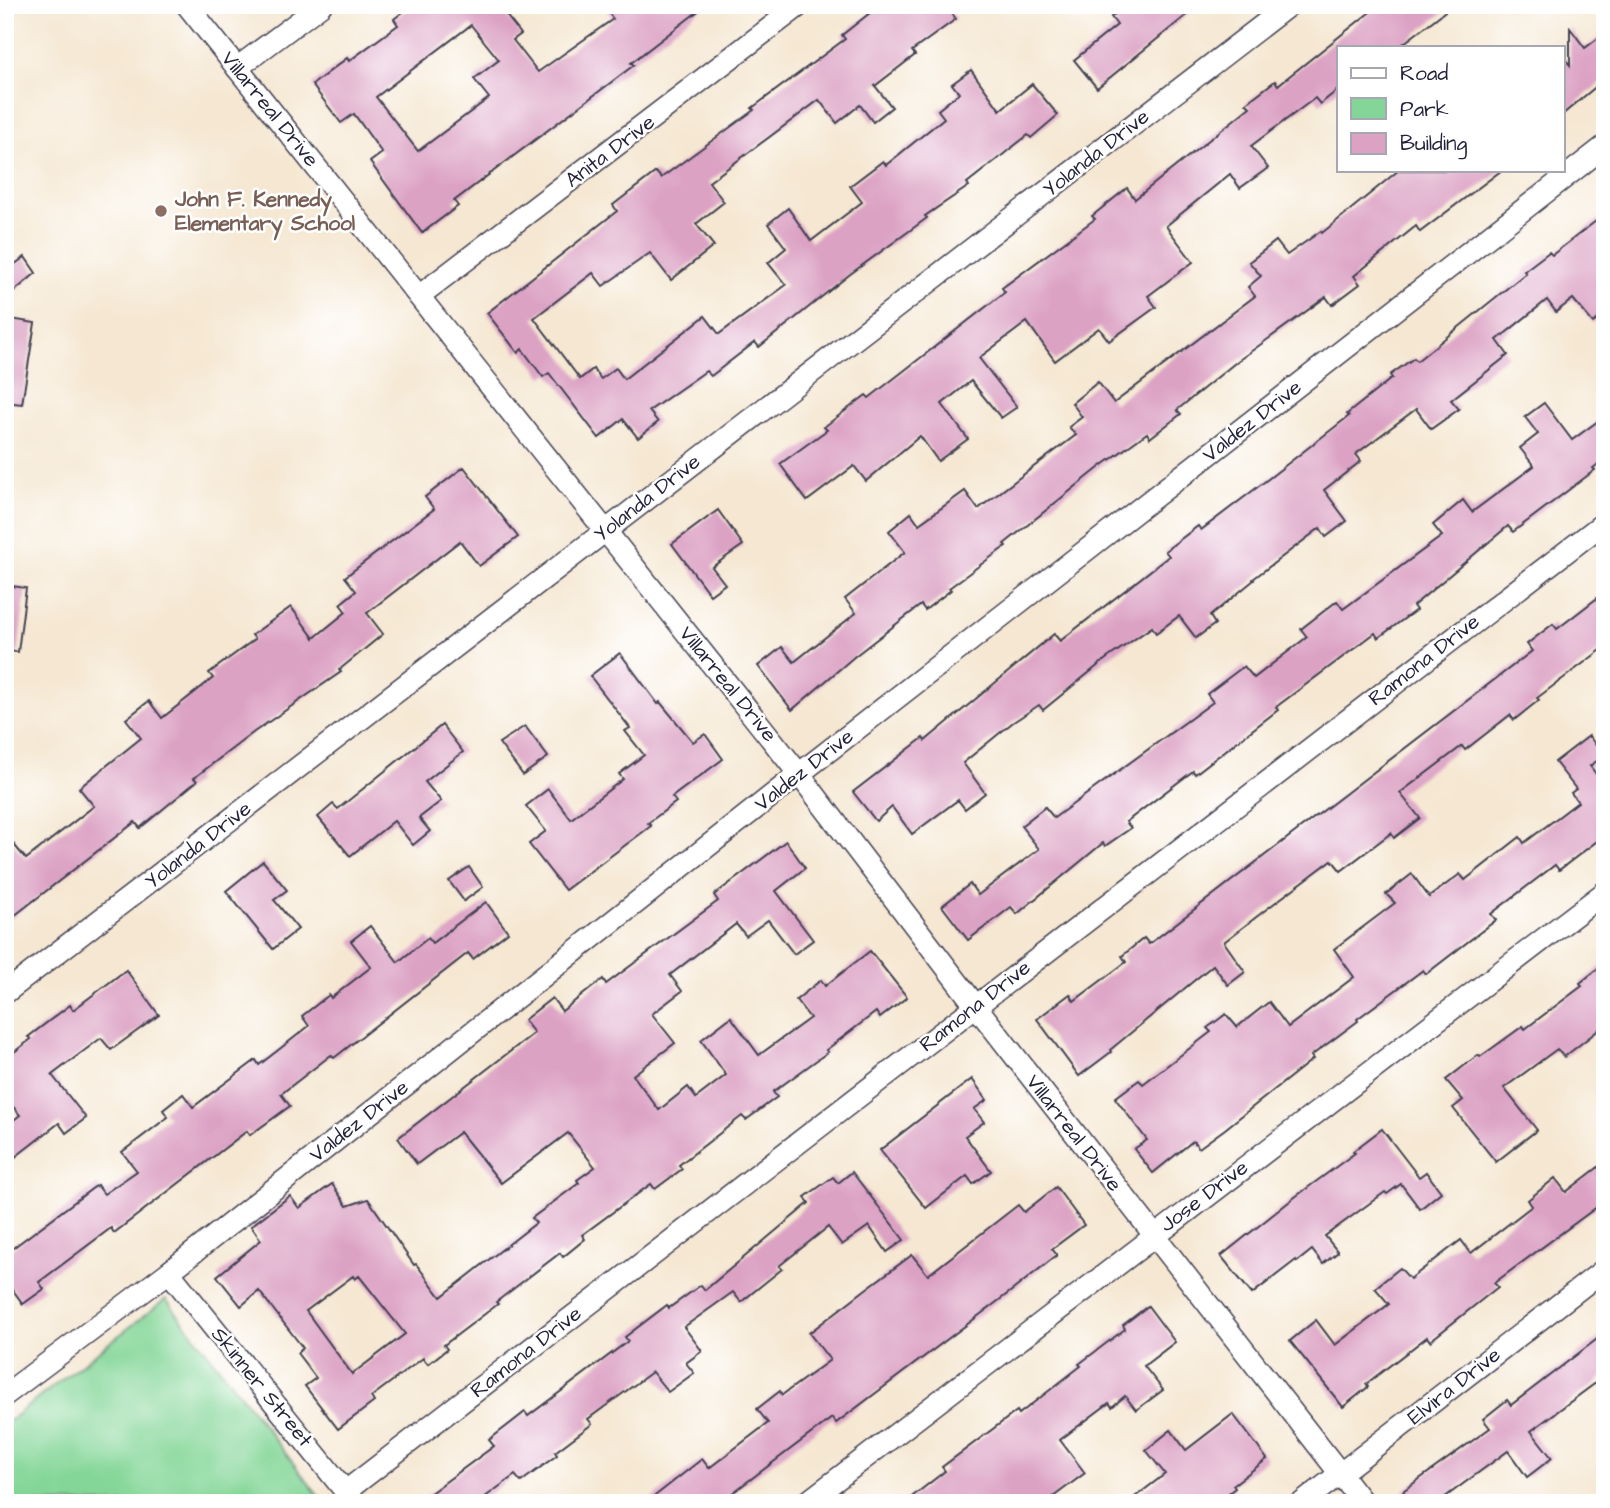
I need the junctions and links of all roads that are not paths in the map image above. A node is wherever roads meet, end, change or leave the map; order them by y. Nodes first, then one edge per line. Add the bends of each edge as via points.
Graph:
1 (187, 5) edge
2 (321, 5) edge
3 (800, 5) edge
4 (1289, 5) edge
5 (237, 68) junction
6 (1605, 146) edge
7 (419, 296) junction
8 (1605, 522) edge
9 (605, 530) junction
10 (799, 774) junction
11 (1605, 892) edge
12 (5, 993) edge
13 (975, 1005) junction
14 (1154, 1235) junction
15 (1605, 1269) edge
16 (169, 1272) junction
17 (5, 1395) edge
18 (1339, 1474) junction
19 (350, 1497) edge
20 (806, 1503) edge
21 (1302, 1503) edge
22 (1363, 1503) edge

1 - 5 street, Villarreal Drive
2 - 5 street
3 - 7 street, Anita Drive
4 - 9 street, Yolanda Drive
5 - 7 street, Villarreal Drive
6 - 10 street, Valdez Drive
7 - 9 street, Villarreal Drive
8 - 13 street, Ramona Drive
9 - 10 street, Villarreal Drive
9 - 12 street, Yolanda Drive
10 - 13 street, Villarreal Drive
10 - 16 street, Valdez Drive
11 - 14 street, Jose Drive
13 - 14 street, Villarreal Drive
13 - 19 street, Ramona Drive
14 - 18 street, Villarreal Drive
14 - 20 street, Jose Drive
15 - 18 street, Elvira Drive
16 - 17 street, Valdez Drive
16 - 19 street, Skinner Street
18 - 21 street, Elvira Drive
18 - 22 street, Villarreal Drive

